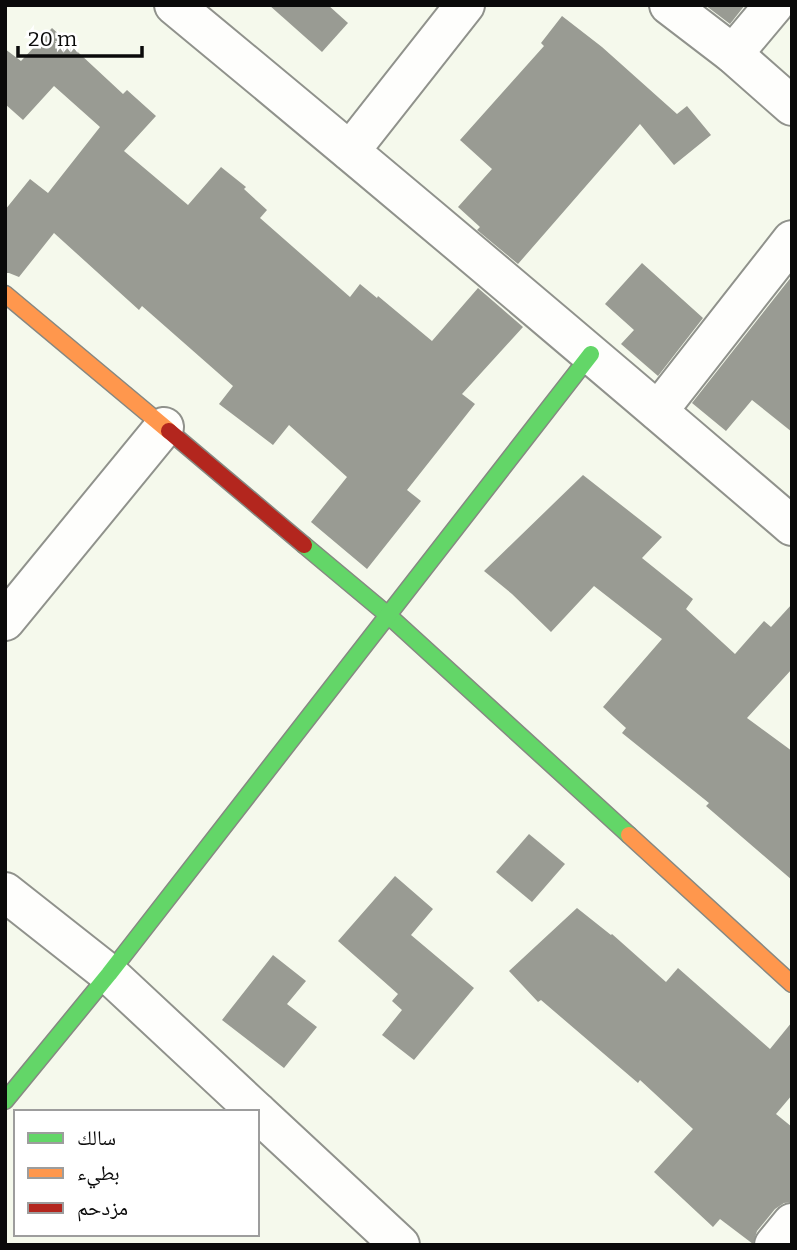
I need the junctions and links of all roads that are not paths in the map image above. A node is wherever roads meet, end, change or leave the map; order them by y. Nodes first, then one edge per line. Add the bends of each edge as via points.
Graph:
1 (174, 5) edge
2 (465, 5) edge
3 (669, 5) edge
4 (774, 5) edge
5 (733, 54) junction
6 (792, 106) edge
7 (350, 151) junction
8 (792, 240) edge
9 (5, 294) edge
10 (591, 354) junction
11 (658, 411) junction
12 (164, 427) junction
13 (792, 526) edge
14 (389, 616) junction
15 (5, 621) edge
16 (5, 892) edge
17 (109, 974) junction
18 (792, 984) edge
19 (5, 1101) edge
20 (255, 1110) edge
21 (259, 1114) edge
22 (792, 1223) edge
23 (400, 1245) edge
24 (774, 1245) edge

1 - 7 street
2 - 7 street
3 - 5 street
4 - 5 street
5 - 6 street
7 - 10 street
8 - 11 street
9 - 12 street
10 - 11 street
10 - 14 street
11 - 13 street
12 - 14 street
12 - 15 street
14 - 17 street
14 - 18 street
16 - 17 street
17 - 19 street
17 - 20 street
21 - 23 street
22 - 24 street

